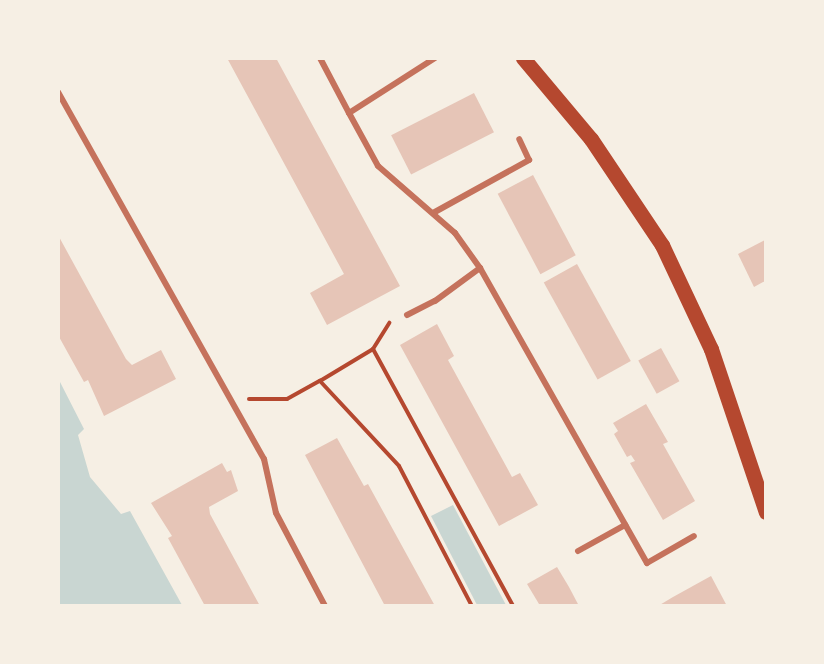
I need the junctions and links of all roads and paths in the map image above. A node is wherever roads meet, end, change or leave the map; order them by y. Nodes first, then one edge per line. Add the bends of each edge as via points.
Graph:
1 (320, 58) edge
2 (435, 58) edge
3 (523, 58) edge
4 (58, 92) edge
5 (349, 113) junction
6 (519, 139) dead end
7 (433, 213) junction
8 (480, 268) junction
9 (407, 315) dead end
10 (389, 323) dead end
11 (373, 349) junction
12 (320, 381) junction
13 (230, 399) junction
14 (765, 512) edge
15 (625, 525) junction
16 (694, 536) dead end
17 (578, 550) dead end
18 (326, 606) edge
19 (472, 606) edge
20 (513, 606) edge

1 - 5 street
2 - 5 street
3 - 14 main road via 624,184 667,255 711,349
4 - 13 street
5 - 7 street via 378,166
6 - 7 street via 529,160
7 - 8 street via 455,233
8 - 9 street via 435,301
8 - 15 street
10 - 11 path
11 - 12 path
11 - 20 path
12 - 13 path via 287,399
12 - 19 path via 399,466
13 - 18 street via 264,459 276,513
15 - 16 street via 647,563
15 - 17 street

